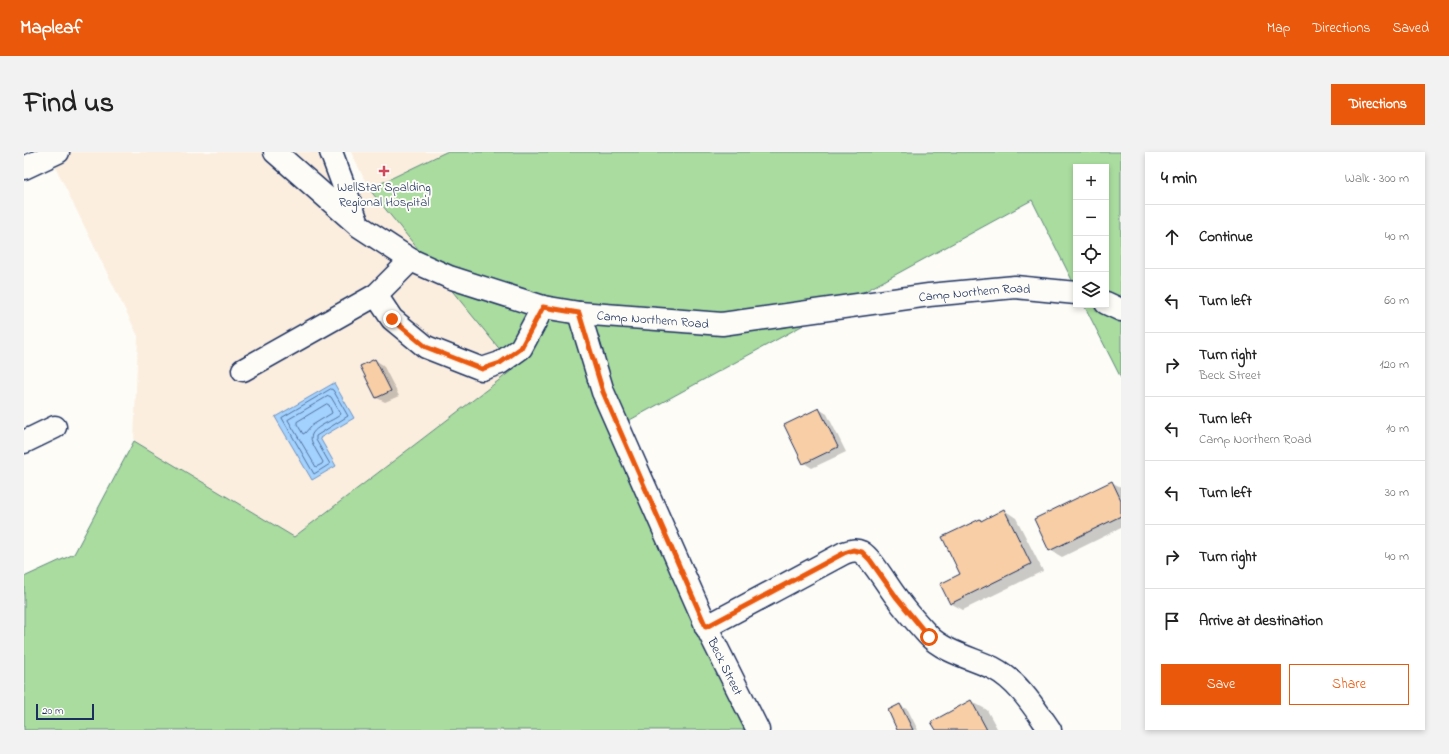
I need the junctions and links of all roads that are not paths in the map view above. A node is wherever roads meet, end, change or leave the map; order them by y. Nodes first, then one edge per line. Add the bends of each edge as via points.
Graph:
1 (58, 152) edge
2 (274, 152) edge
3 (331, 152) edge
4 (24, 168) edge
5 (359, 226) junction
6 (411, 260) junction
7 (1073, 293) edge
8 (376, 295) junction
9 (1109, 304) edge
10 (543, 307) junction
11 (1121, 310) edge
12 (579, 313) junction
13 (243, 370) dead end
14 (55, 427) dead end
15 (24, 442) edge
16 (706, 627) junction
17 (758, 730) edge
18 (1050, 730) edge

1 - 4 street
2 - 5 street, Camp Northern Road
3 - 5 street
5 - 6 street, Camp Northern Road
6 - 8 street
6 - 10 street, Camp Northern Road via 449,277
7 - 12 street, Camp Northern Road via 1015,287 929,295 722,324
8 - 10 street via 392,319 426,347 482,369 500,363 521,348
8 - 13 street
9 - 11 street
10 - 12 street, Camp Northern Road
12 - 16 street, Beck Street via 603,392
14 - 15 street
16 - 17 street, Beck Street
16 - 18 street via 844,553 853,550 862,552 929,637 952,652 993,668 1008,677 1028,699

